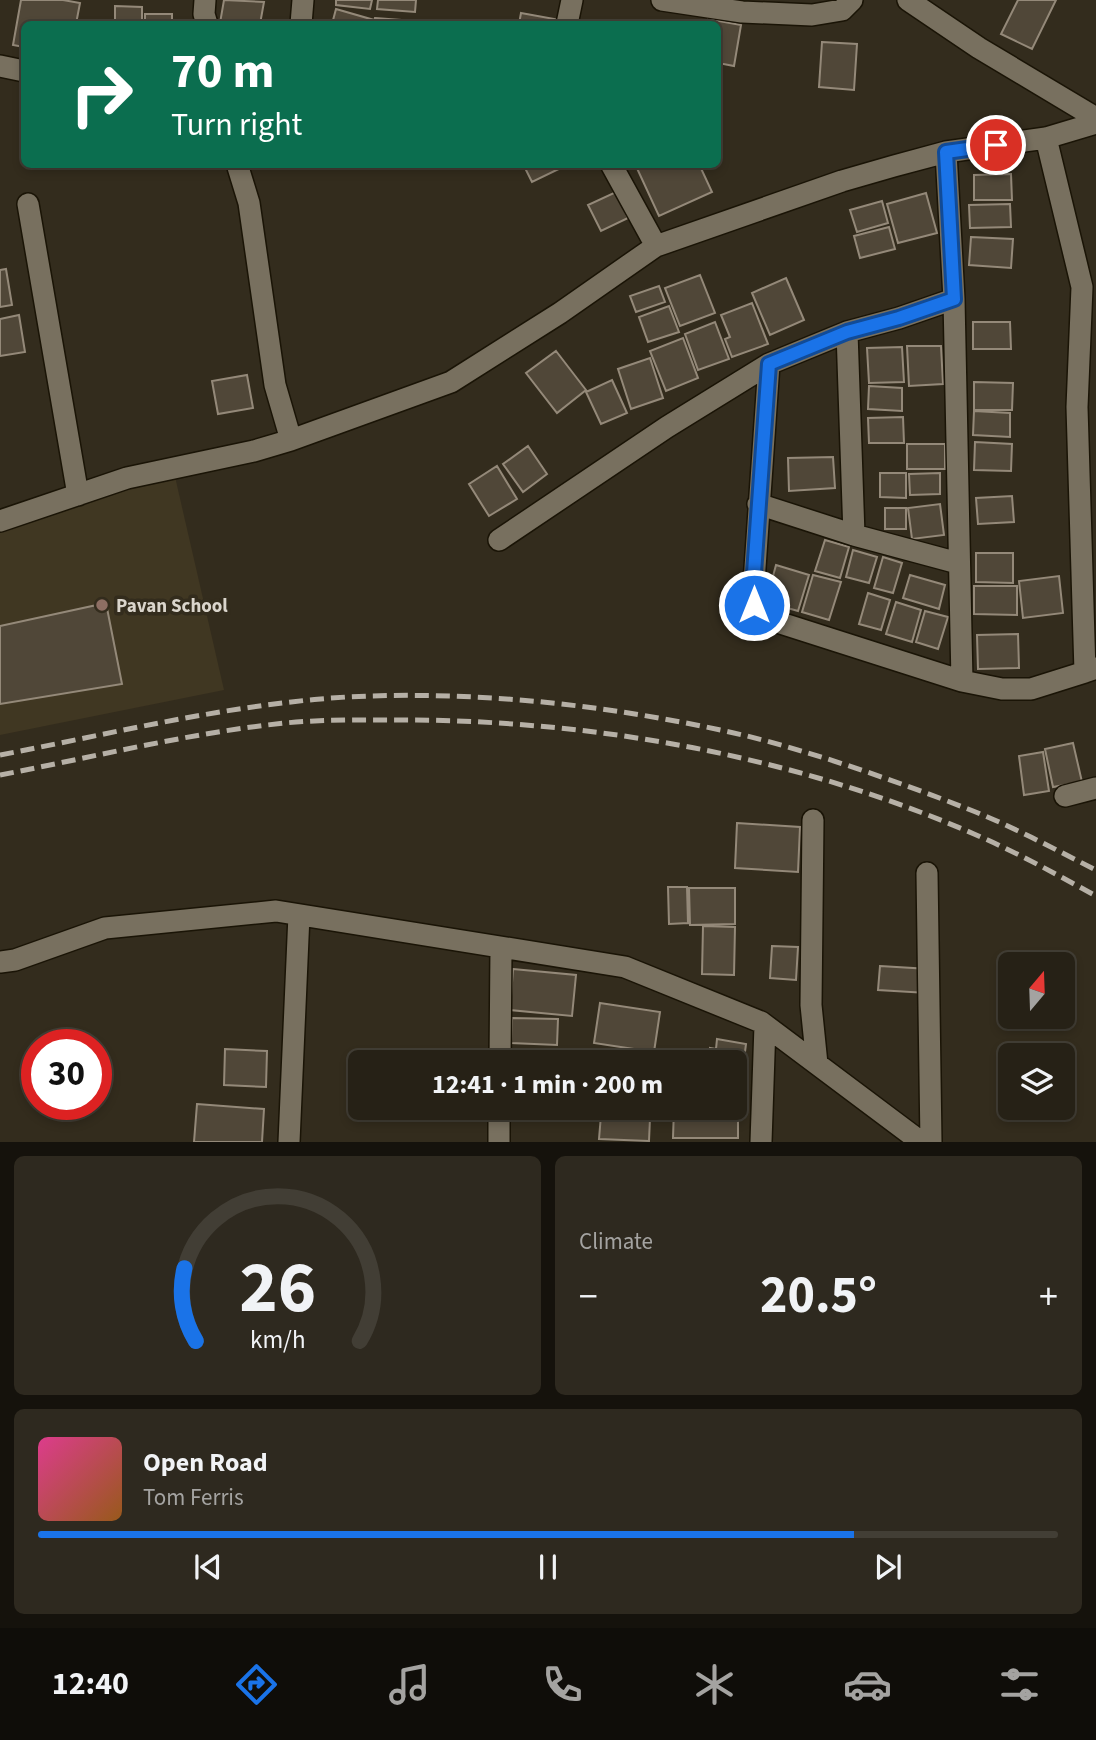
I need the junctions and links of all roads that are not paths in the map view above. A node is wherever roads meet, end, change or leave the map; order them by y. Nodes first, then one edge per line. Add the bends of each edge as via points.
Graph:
1 (205, 0) edge
2 (303, 0) edge
3 (572, 0) edge
4 (662, 0) edge
5 (852, 0) edge
6 (908, 0) edge
7 (206, 21) edge
8 (300, 21) edge
9 (568, 21) edge
10 (0, 66) edge
11 (21, 70) edge
12 (1096, 121) edge
13 (1046, 138) junction
14 (946, 152) junction
15 (238, 168) edge
16 (613, 168) edge
17 (28, 204) dead end
18 (656, 246) junction
19 (1082, 287) junction
20 (954, 299) junction
21 (1096, 305) edge
22 (847, 332) junction
23 (769, 364) junction
24 (291, 440) junction
25 (78, 495) junction
26 (758, 504) junction
27 (1088, 518) edge
28 (0, 521) edge
29 (854, 535) junction
30 (499, 540) dead end
31 (958, 563) junction
32 (1090, 670) edge
33 (962, 681) junction
34 (1096, 788) edge
35 (1065, 796) dead end
36 (813, 820) dead end
37 (927, 873) dead end
38 (299, 915) junction
39 (501, 949) junction
40 (0, 962) edge
41 (765, 1025) junction
42 (500, 1050) edge
43 (817, 1064) junction
44 (499, 1120) edge
45 (289, 1142) edge
46 (499, 1142) edge
47 (761, 1142) edge
48 (921, 1142) edge
49 (931, 1142) edge

1 - 7 street
2 - 8 street
3 - 9 street
4 - 5 street via 742,12 812,15 842,9
6 - 12 street
10 - 11 street
12 - 13 street
13 - 14 street
13 - 19 street
14 - 18 street via 842,181
14 - 20 street
15 - 24 street via 249,202 275,385
16 - 18 street
17 - 25 street
18 - 24 street via 451,382
19 - 21 street
19 - 27 street via 1077,407
20 - 22 street
20 - 31 street
22 - 23 street
22 - 29 street
23 - 26 street
23 - 30 street
24 - 25 street via 127,478
25 - 28 street
26 - 29 street
26 - 33 street via 753,597 761,614
27 - 32 street
29 - 31 street
31 - 33 street
32 - 33 street via 1031,689
34 - 35 street
36 - 43 street via 811,1005
37 - 49 street
38 - 39 street
38 - 40 street via 276,911 105,928
38 - 45 street
39 - 41 street via 625,968
39 - 42 street
41 - 43 street
41 - 47 street
43 - 48 street
44 - 46 street

